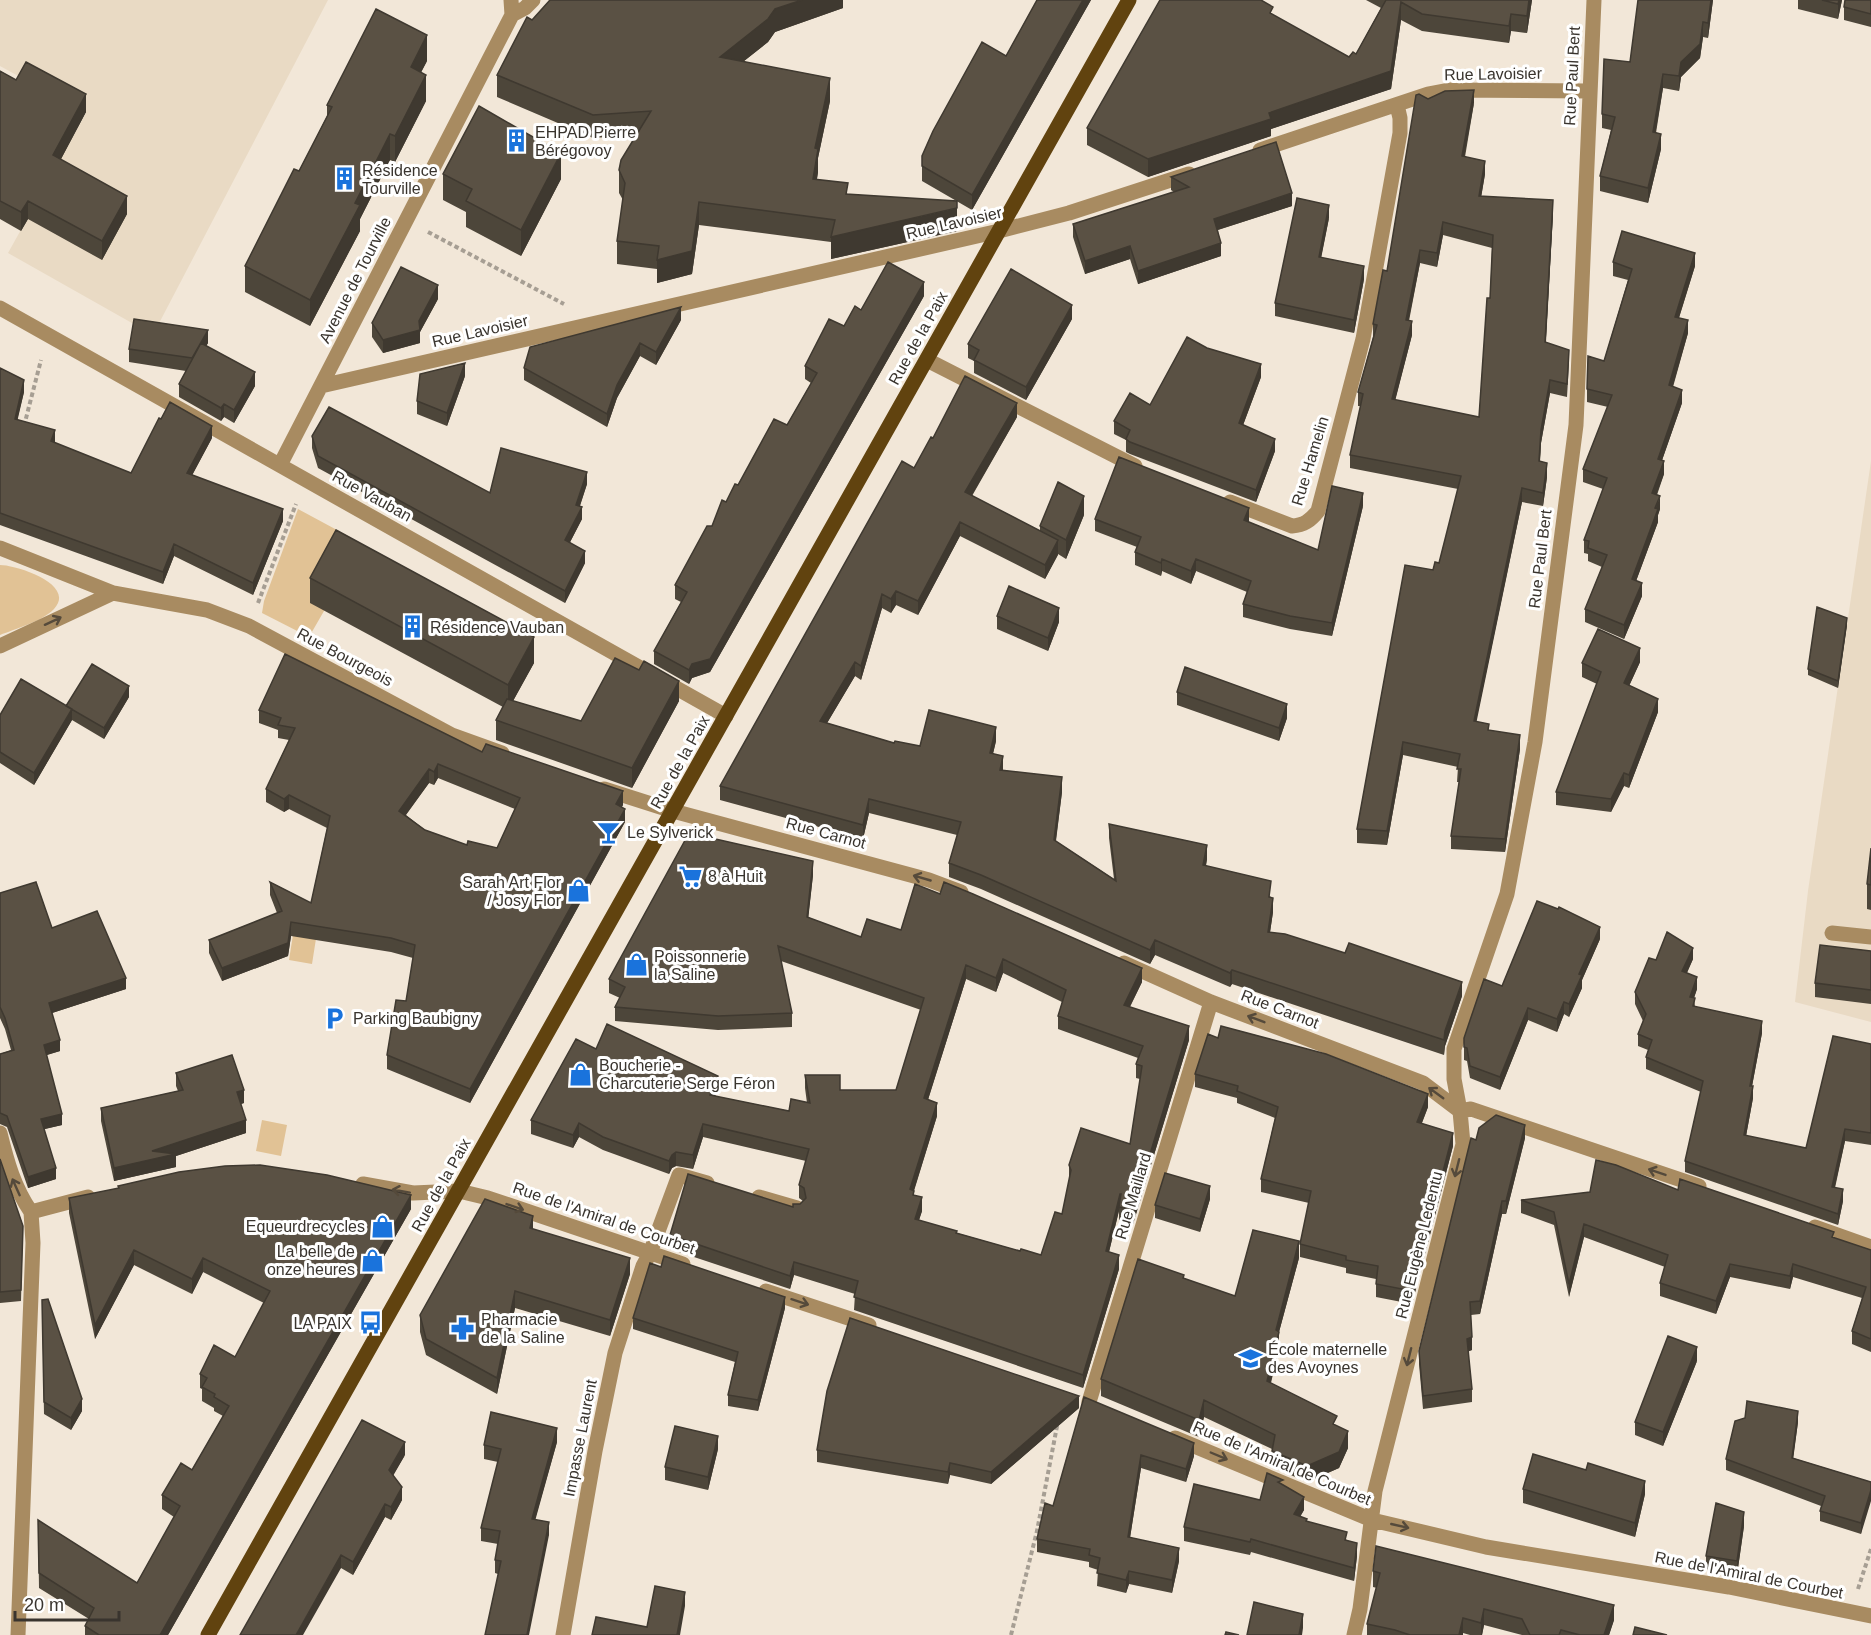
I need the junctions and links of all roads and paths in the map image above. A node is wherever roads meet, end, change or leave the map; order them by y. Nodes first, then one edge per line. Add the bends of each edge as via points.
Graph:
1 (533, 0) edge
2 (1129, 0) edge
3 (1594, 0) edge
4 (512, 7) edge
5 (1589, 91) junction
6 (1397, 105) junction
7 (1250, 154) edge
8 (1205, 168) edge
9 (406, 220) junction
10 (999, 231) junction
11 (0, 308) edge
12 (599, 322) junction
13 (48, 335) junction
14 (927, 360) junction
15 (321, 386) junction
16 (22, 434) edge
17 (280, 465) junction
18 (1148, 471) edge
19 (305, 479) junction
20 (1215, 496) edge
21 (0, 548) edge
22 (113, 593) junction
23 (249, 626) junction
24 (0, 646) edge
25 (726, 716) junction
26 (517, 758) edge
27 (592, 785) edge
28 (673, 811) junction
29 (977, 898) edge
30 (1832, 933) dead end
31 (1871, 938) edge
32 (1115, 959) edge
33 (1211, 1002) junction
34 (1460, 1110) junction
35 (0, 1133) edge
36 (344, 1181) edge
37 (722, 1187) edge
38 (459, 1191) junction
39 (107, 1193) edge
40 (743, 1193) edge
41 (1718, 1193) edge
42 (797, 1208) edge
43 (31, 1212) junction
44 (1806, 1224) edge
45 (1871, 1246) edge
46 (650, 1253) junction
47 (694, 1268) edge
48 (749, 1286) edge
49 (880, 1329) edge
50 (1064, 1391) joint
51 (1164, 1433) edge
52 (1372, 1520) junction
53 (1871, 1549) edge
54 (1851, 1613) junction
55 (1871, 1616) edge
56 (18, 1635) edge
57 (208, 1635) edge
58 (563, 1635) edge
59 (1011, 1635) edge
60 (1354, 1635) edge

1 - 4 street, Avenue de Tourville via 525,8
2 - 10 main road, Rue de la Paix
3 - 5 street, Rue Paul Bert
4 - 9 street, Avenue de Tourville
5 - 6 street, Rue Lavoisier via 1449,90
5 - 34 street, Rue Paul Bert via 1576,426 1534,742 1507,894 1454,1049
6 - 7 street, Rue Lavoisier
6 - 20 street, Rue Hamelin via 1400,133 1364,339 1318,511 1302,525 1292,526
8 - 10 street, Rue Lavoisier via 1070,213
9 - 12 path
9 - 15 street, Avenue de Tourville
10 - 12 street, Rue Lavoisier
10 - 14 main road, Rue de la Paix
11 - 13 street, Rue Vauban
12 - 15 street, Rue Lavoisier
13 - 16 path
13 - 17 street, Rue Vauban
14 - 18 street
14 - 25 main road, Rue de la Paix
15 - 17 street, Avenue de Tourville
17 - 19 street, Rue Vauban
19 - 23 path
19 - 25 street, Rue Vauban
21 - 22 street, Rue Bourgeois
22 - 23 street, Rue Bourgeois via 207,610
24 -> 22 street
23 - 26 street, Rue Bourgeois via 452,735
25 - 28 main road, Rue de la Paix
27 - 28 street
29 -> 28 street, Rue Carnot via 929,880
28 - 38 main road, Rue de la Paix
30 - 31 street
32 - 33 street, Rue Carnot
34 -> 33 street, Rue Carnot via 1423,1083
33 - 50 street, Rue Maillard via 1094,1404
41 -> 34 street, Rue Carnot via 1472,1109
34 -> 52 street, Rue Eugène Ledentu via 1463,1144 1375,1491
43 -> 35 street via 10,1172
38 -> 36 street, Rue de l'Amiral de Courbet via 413,1193
37 - 46 street, Impasse Laurent via 679,1174
38 -> 46 street, Rue de l'Amiral de Courbet
38 - 57 main road, Rue de la Paix
39 - 43 street
40 - 42 street
43 - 56 street
44 - 45 street
46 - 47 street, Rue de l'Amiral de Courbet
46 - 58 street, Impasse Laurent via 615,1353
48 -> 49 street
50 - 59 path via 1037,1531
51 -> 52 street, Rue de l'Amiral de Courbet
52 -> 54 street, Rue de l'Amiral de Courbet via 1486,1547 1729,1587
52 - 60 street, Rue Eugène Ledentu
53 - 54 path
54 - 55 street, Rue de l'Amiral de Courbet

